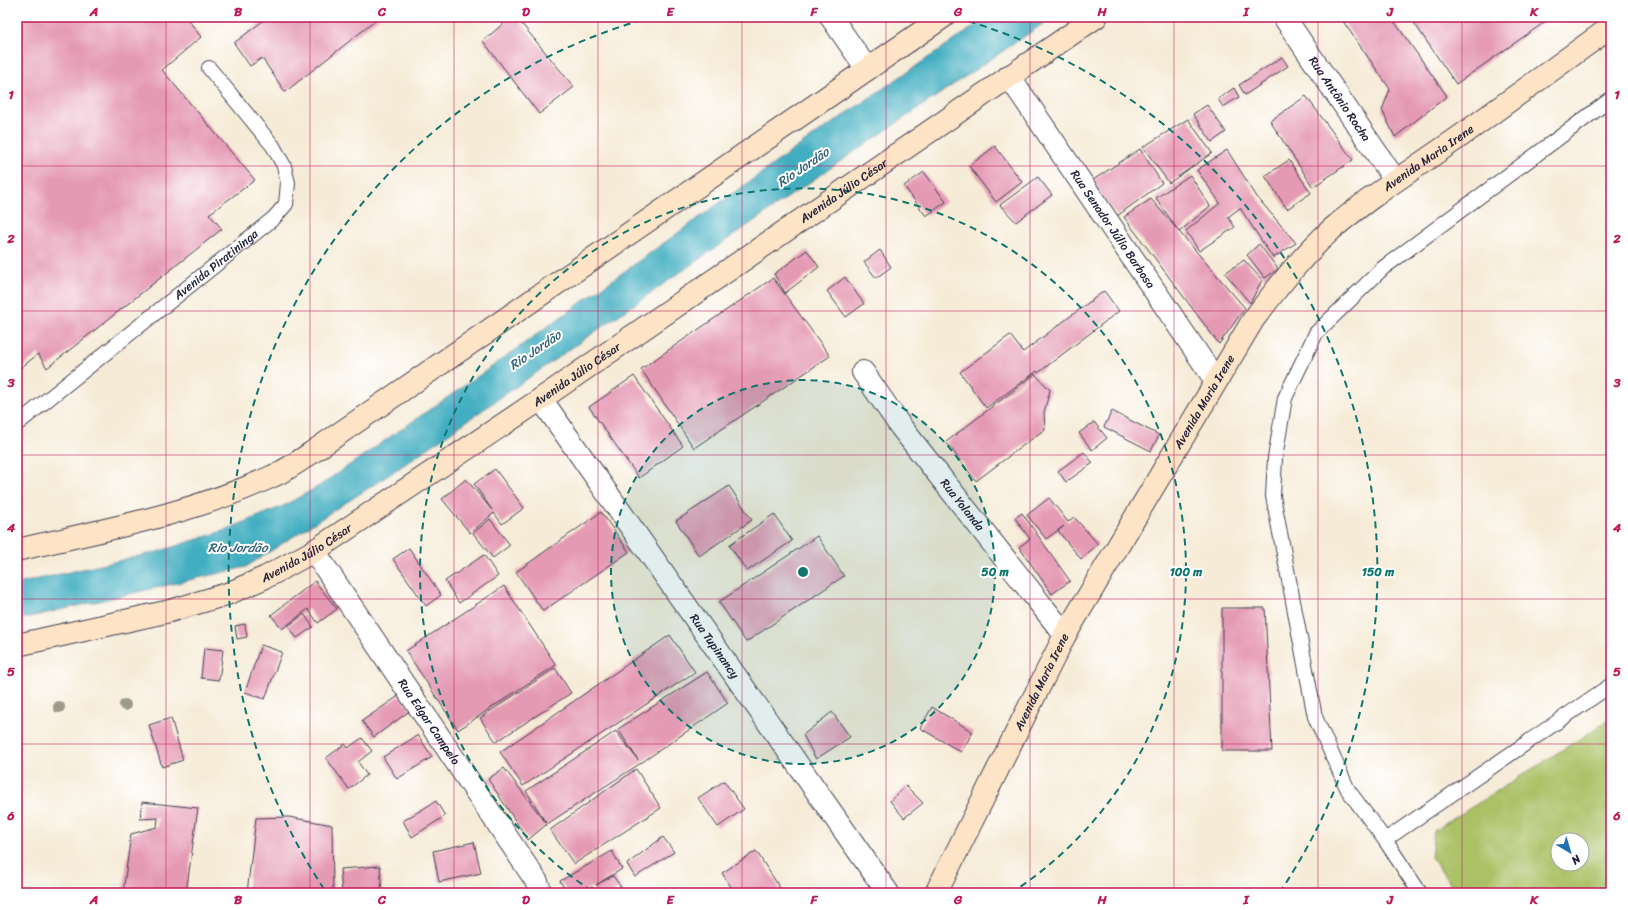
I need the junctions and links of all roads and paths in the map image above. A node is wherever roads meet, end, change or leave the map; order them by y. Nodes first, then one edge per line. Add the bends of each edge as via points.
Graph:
1 (831, 17) edge
2 (943, 17) edge
3 (1096, 17) edge
4 (1284, 17) edge
5 (1611, 27) edge
6 (209, 68) dead end
7 (867, 69) junction
8 (1009, 76) junction
9 (1611, 99) edge
10 (1395, 180) junction
11 (863, 372) dead end
12 (1216, 381) junction
13 (541, 399) junction
14 (17, 424) edge
15 (17, 550) edge
16 (314, 551) junction
17 (1065, 635) junction
18 (17, 645) edge
19 (1611, 685) edge
20 (1385, 840) junction
21 (541, 893) edge
22 (888, 893) edge
23 (936, 893) edge
24 (1420, 893) edge

1 - 7 street
2 - 7 street
3 - 8 street, Avenida Júlio César
4 - 10 street, Rua Antônio Rocha
5 - 10 street, Avenida Maria Irene via 1512,100
6 - 14 lane, Avenida Piratininga via 273,146 284,166 288,183 286,204 274,218
7 - 15 street via 314,451 274,476 232,494 170,514
8 - 12 street, Rua Senador Júlio Barbosa
8 - 13 street, Avenida Júlio César
9 - 20 lane via 1383,268 1316,333 1285,398 1275,458 1273,496 1314,716 1348,790
10 - 12 street, Avenida Maria Irene via 1332,230 1283,280 1253,320
11 - 17 street, Rua Yolanda via 901,428
12 - 17 street, Avenida Maria Irene
13 - 16 street, Avenida Júlio César
13 - 22 street, Rua Tupinancy
16 - 18 street, Avenida Júlio César via 266,577 227,594 170,611
16 - 21 street, Rua Edgar Campelo via 537,882
17 - 23 street, Avenida Maria Irene
19 - 20 lane
20 - 24 lane

